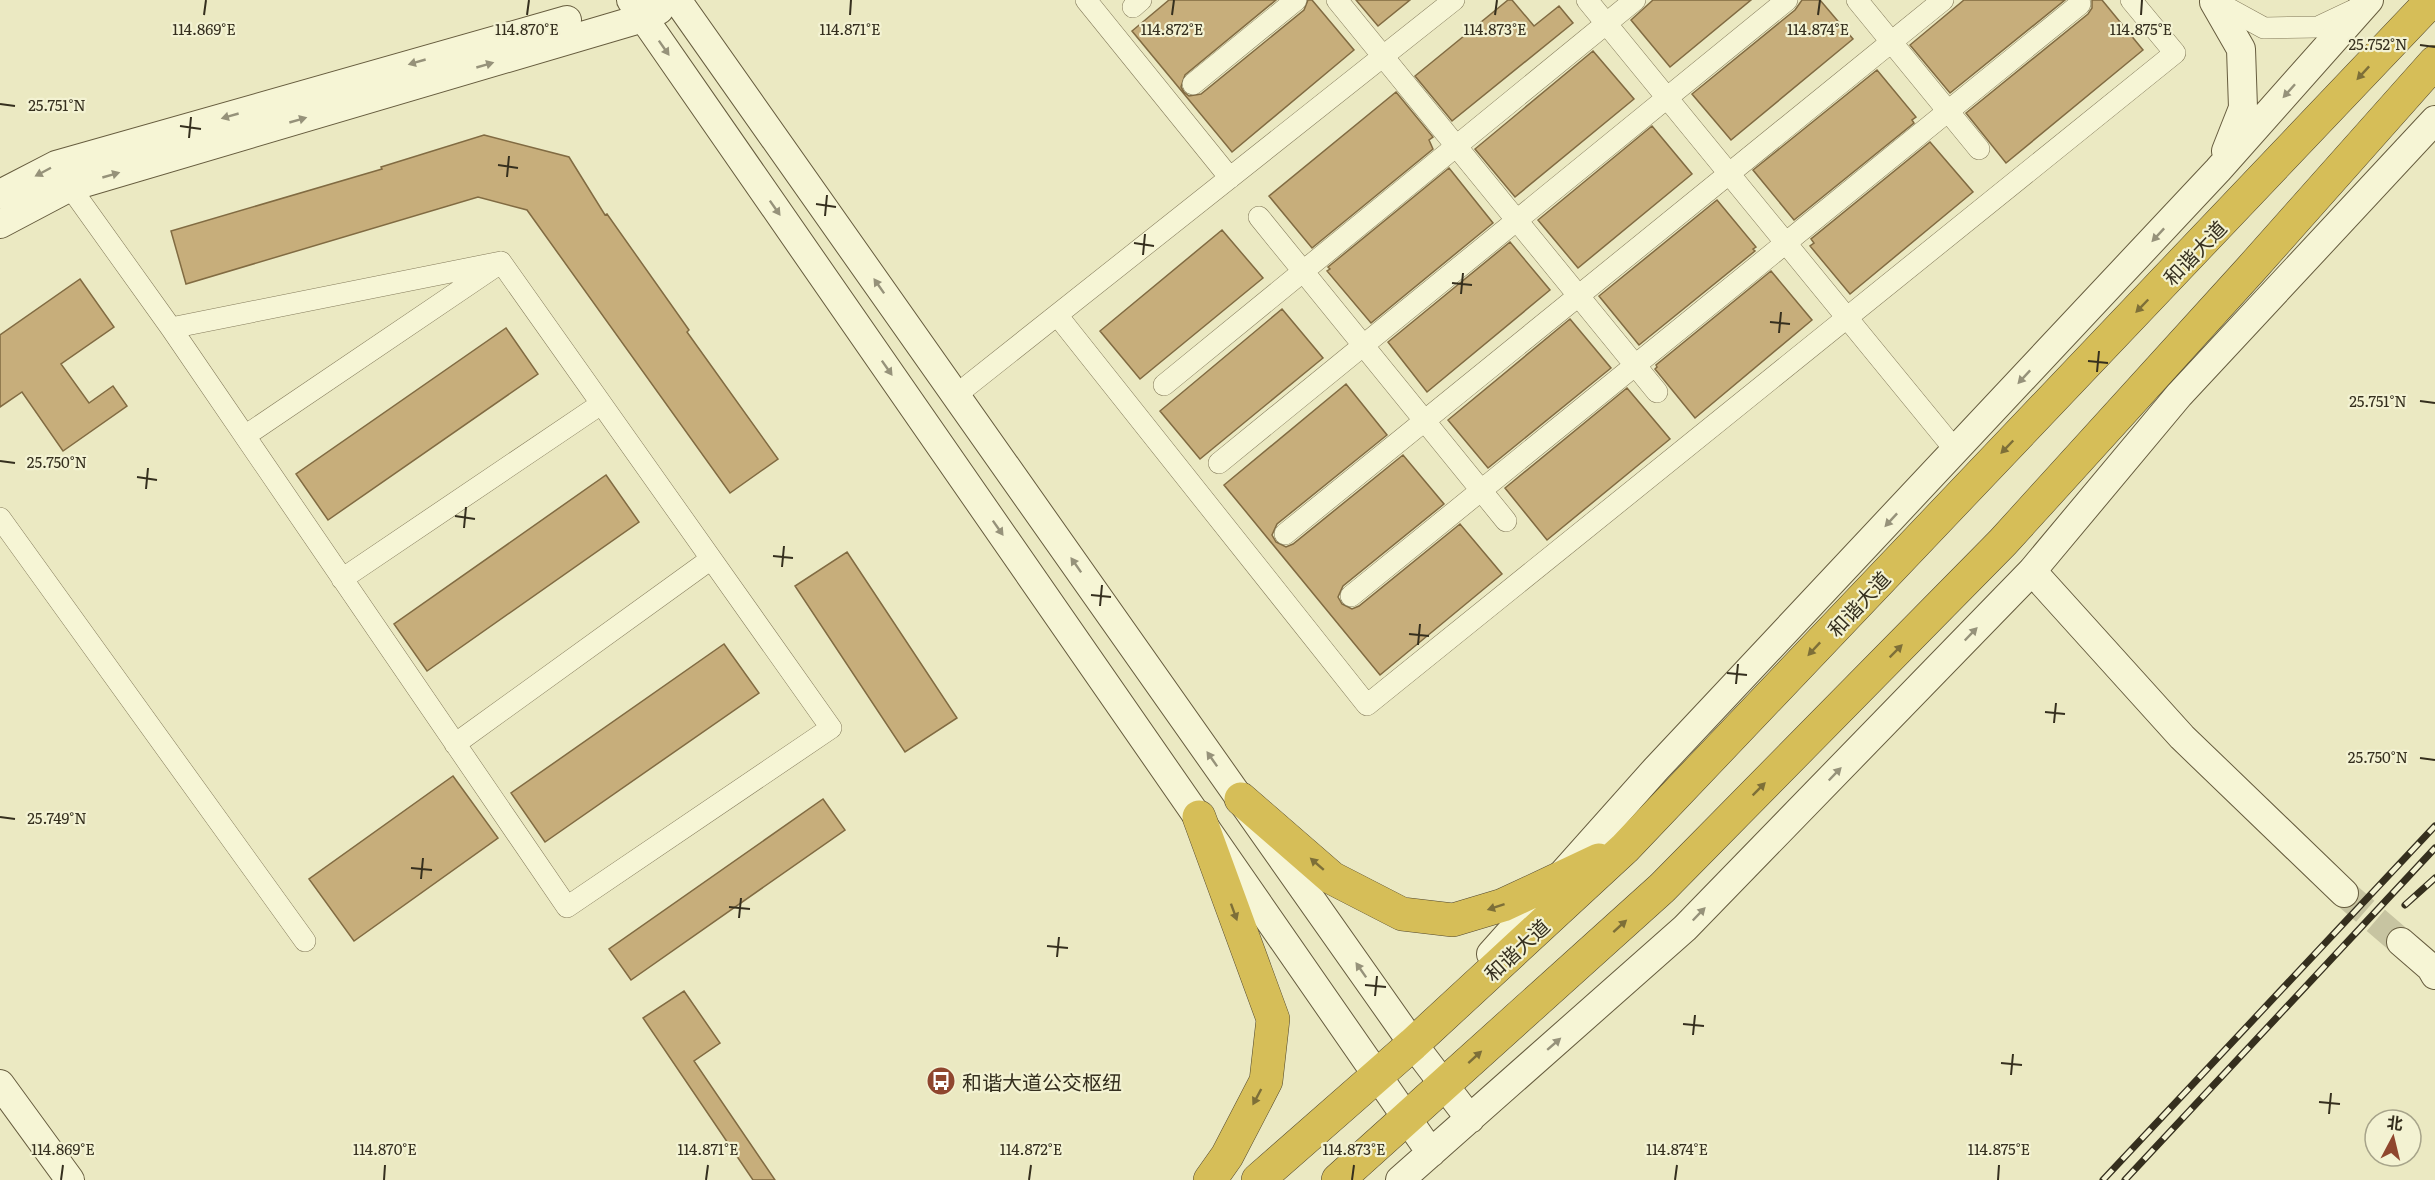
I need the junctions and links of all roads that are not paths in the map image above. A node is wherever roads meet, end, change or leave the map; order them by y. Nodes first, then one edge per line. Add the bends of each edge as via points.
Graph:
1 (678, 0) edge
2 (1086, 0) edge
3 (1296, 0) edge
4 (1337, 0) edge
5 (1454, 0) edge
6 (1587, 0) edge
7 (1635, 0) edge
8 (1786, 0) edge
9 (1857, 0) edge
10 (1943, 0) edge
11 (2131, 0) edge
12 (2432, 0) edge
13 (2214, 1) edge
14 (2367, 2) edge
15 (2080, 4) dead end
16 (635, 5) edge
17 (1606, 24) junction
18 (1891, 42) junction
19 (1383, 56) junction
20 (2435, 62) edge
21 (1192, 84) dead end
22 (1667, 98) junction
23 (1948, 111) junction
24 (2435, 120) edge
25 (1456, 146) junction
26 (1979, 149) dead end
27 (2218, 170) junction
28 (1729, 174) junction
29 (1230, 178) junction
30 (69, 187) junction
31 (0, 194) edge
32 (1258, 217) dead end
33 (1517, 220) junction
34 (0, 224) edge
35 (1786, 243) junction
36 (501, 262) junction
37 (1303, 272) junction
38 (1579, 296) junction
39 (1057, 315) junction
40 (1847, 318) junction
41 (171, 328) junction
42 (1363, 345) junction
43 (1635, 365) junction
44 (1164, 385) dead end
45 (1657, 392) dead end
46 (956, 395) junction
47 (601, 404) junction
48 (1425, 421) junction
49 (244, 436) junction
50 (1956, 451) junction
51 (1219, 463) dead end
52 (1481, 490) junction
53 (0, 518) edge
54 (1506, 521) dead end
55 (1285, 534) dead end
56 (711, 559) junction
57 (2032, 571) junction
58 (342, 579) junction
59 (1352, 596) dead end
60 (455, 744) junction
61 (1241, 799) junction
62 (1199, 818) junction
63 (1625, 848) junction
64 (1558, 879) junction
65 (2344, 893) tunnel mouth
66 (305, 941) dead end
67 (2401, 942) tunnel mouth
68 (2434, 969) edge
69 (1413, 1044) junction
70 (1377, 1074) junction
71 (0, 1084) edge
72 (1444, 1085) junction
73 (1407, 1118) junction
74 (1470, 1119) junction
75 (1431, 1152) junction
76 (69, 1180) edge
77 (1210, 1180) edge
78 (1243, 1180) edge
79 (1258, 1180) edge
80 (1338, 1180) edge
81 (1400, 1180) edge

1 - 16 street
46 -> 1 street
2 - 29 street
3 - 21 street
4 - 19 street
5 - 19 street
6 - 17 street
7 - 17 street
8 - 22 street
9 - 18 street
10 - 18 street
11 - 40 street via 2175,53
12 -> 63 highway, 和谐大道
13 - 14 street via 2264,28 2318,27
13 - 27 street via 2241,49 2242,108
14 -> 27 street
15 - 23 street
30 -> 16 street
16 -> 31 street via 56,165
16 -> 62 street
17 - 22 street
17 - 25 street
18 - 23 street
18 - 28 street
19 - 25 street
19 - 29 street
72 -> 20 highway via 1662,888 2003,542
22 - 28 street
22 - 33 street
23 - 26 street
23 - 35 street
24 - 57 street via 2179,395
25 - 33 street
25 - 37 street
27 -> 50 street
28 - 35 street
28 - 38 street
29 - 39 street
30 - 34 street
30 - 41 street
32 - 37 street
33 - 38 street
33 - 42 street
35 - 40 street
35 - 43 street
36 - 41 street
36 - 47 street
36 - 49 street
37 - 42 street
37 - 44 street
38 - 43 street
38 - 48 street
39 - 40 street via 1367,705
39 - 46 street
40 - 50 street
41 - 49 street
42 - 48 street
42 - 51 street
43 - 45 street
43 - 52 street
61 -> 46 street
47 - 56 street
47 - 58 street
48 - 52 street
48 - 55 street
49 - 58 street
50 -> 64 street via 1656,769
52 - 54 street
52 - 59 street
53 - 66 street
56 - 60 street
56 - 60 street via 831,728 567,907
57 - 65 street via 2182,737
74 -> 57 street via 1685,928
58 - 60 street
64 -> 61 highway via 1503,905 1453,920 1402,914 1332,878
69 -> 61 street
62 - 70 street
62 -> 77 highway via 1273,1019 1266,1081
63 - 64 highway
63 - 69 highway, 和谐大道
64 - 69 street
67 - 68 street
69 - 70 highway, 和谐大道
69 - 72 street
70 - 73 street
70 - 78 street
70 - 79 highway, 和谐大道
71 - 76 street
72 - 73 highway
72 - 74 street
73 - 75 street
73 - 80 highway
74 - 75 street
75 - 81 street

